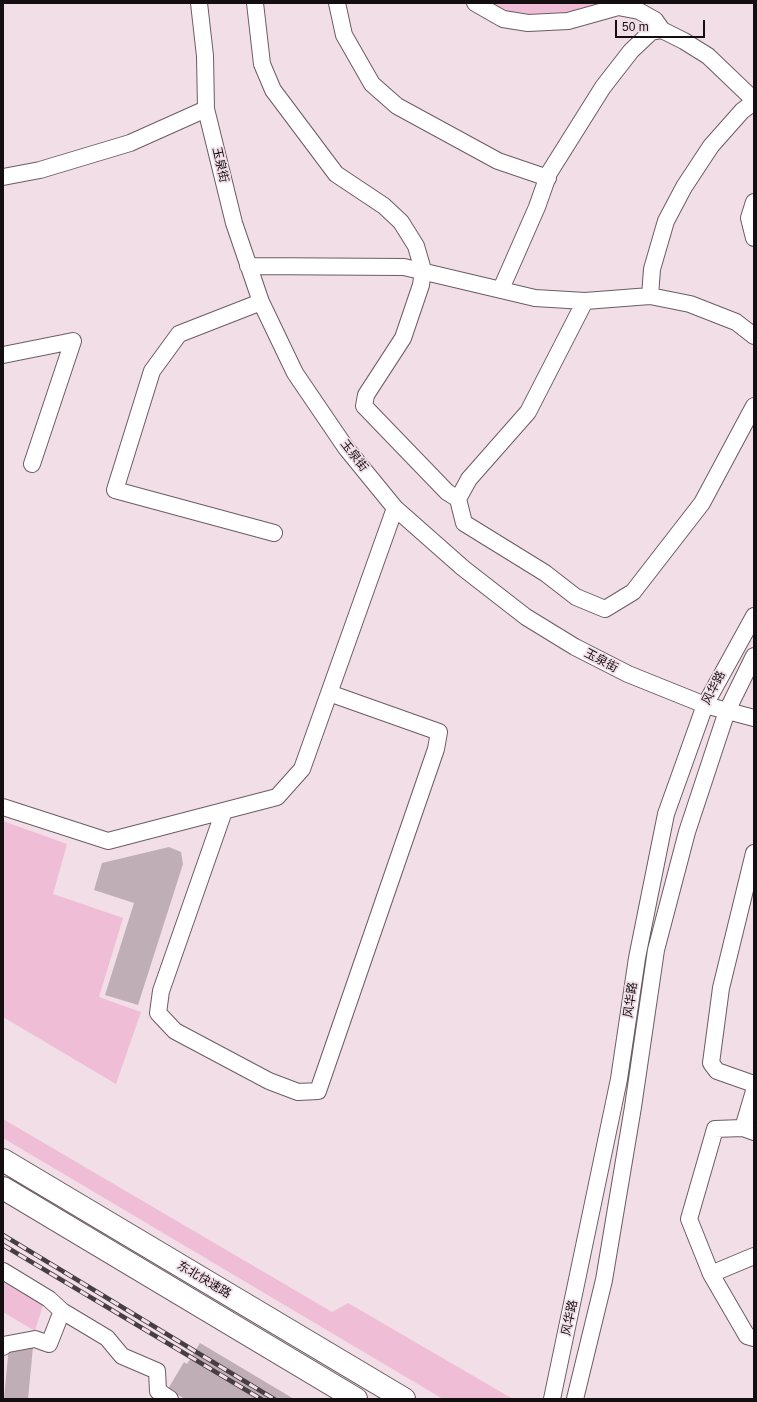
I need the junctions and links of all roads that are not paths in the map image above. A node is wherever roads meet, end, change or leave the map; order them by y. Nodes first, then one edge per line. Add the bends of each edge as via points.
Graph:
1 (199, 3) edge
2 (255, 3) edge
3 (337, 3) edge
4 (475, 3) edge
5 (662, 30) junction
6 (754, 101) edge
7 (206, 109) junction
8 (3, 177) edge
9 (548, 178) junction
10 (754, 202) edge
11 (754, 238) edge
12 (248, 266) junction
13 (423, 270) junction
14 (501, 289) junction
15 (650, 296) junction
16 (585, 301) junction
17 (261, 302) junction
18 (754, 336) edge
19 (3, 356) edge
20 (754, 406) edge
21 (32, 464) dead end
22 (458, 499) junction
23 (395, 508) junction
24 (274, 532) dead end
25 (754, 616) edge
26 (754, 656) edge
27 (329, 694) junction
28 (705, 705) junction
29 (727, 711) junction
30 (754, 718) edge
31 (3, 807) edge
32 (224, 811) junction
33 (754, 853) edge
34 (754, 1084) edge
35 (754, 1091) edge
36 (748, 1130) edge
37 (3, 1160) edge
38 (3, 1188) edge
39 (754, 1256) edge
40 (3, 1271) edge
41 (711, 1274) junction
42 (62, 1311) junction
43 (754, 1338) edge
44 (3, 1347) edge
45 (170, 1399) edge
46 (356, 1399) edge
47 (404, 1399) edge
48 (552, 1399) edge
49 (575, 1399) edge

1 - 7 street, 玉泉街 via 205,56
2 - 13 street via 262,64 274,90 336,174 384,206 401,222 416,246
3 - 9 street via 344,35 372,84 398,106 498,161
4 - 5 street via 504,19 528,23 568,21 618,7 639,10 655,20
5 - 6 street via 708,56
5 - 9 street via 651,32 603,87
6 - 15 street via 711,146 684,187 666,221 652,269
7 - 8 street via 130,143 40,170
7 - 12 street, 玉泉街 via 234,223
9 - 14 street
10 - 11 street via 749,218
12 - 13 street via 404,267
12 - 17 street, 玉泉街
13 - 14 street
13 - 22 street via 421,285 403,338 366,395 364,406 447,492
14 - 16 street via 535,298
15 - 16 street
15 - 18 street via 690,304 736,322
16 - 22 street via 528,412 469,479
17 - 23 street, 玉泉街 via 295,374 346,448
17 - 24 street via 179,334 152,371 115,490
19 - 21 street via 73,341
20 - 22 street via 702,503 633,592 605,609 576,597 545,573 464,523
23 - 27 street
23 - 28 street, 玉泉街 via 463,568 526,617 575,647 628,674
25 - 28 street, 风华路
26 - 29 street
27 - 32 street via 302,769 277,797
27 - 32 street via 439,732 436,749 318,1091 298,1092 269,1081 175,1031 158,1013 161,991
28 - 29 street, 玉泉街
28 - 48 street, 风华路 via 666,814 637,958 619,1079
29 - 30 street, 玉泉街
29 - 49 street via 686,832 656,950 604,1280
31 - 32 street via 108,841
33 - 34 street via 721,988 711,1063 717,1071
35 - 36 street
36 - 41 street via 715,1128 690,1219
37 - 47 highway, 东北快速路
38 - 46 highway, 东北快速路
39 - 41 street
40 - 42 street via 49,1298
41 - 43 street via 747,1336
42 - 44 street via 49,1344 35,1339
42 - 45 street via 107,1338 122,1356 157,1371 158,1391

